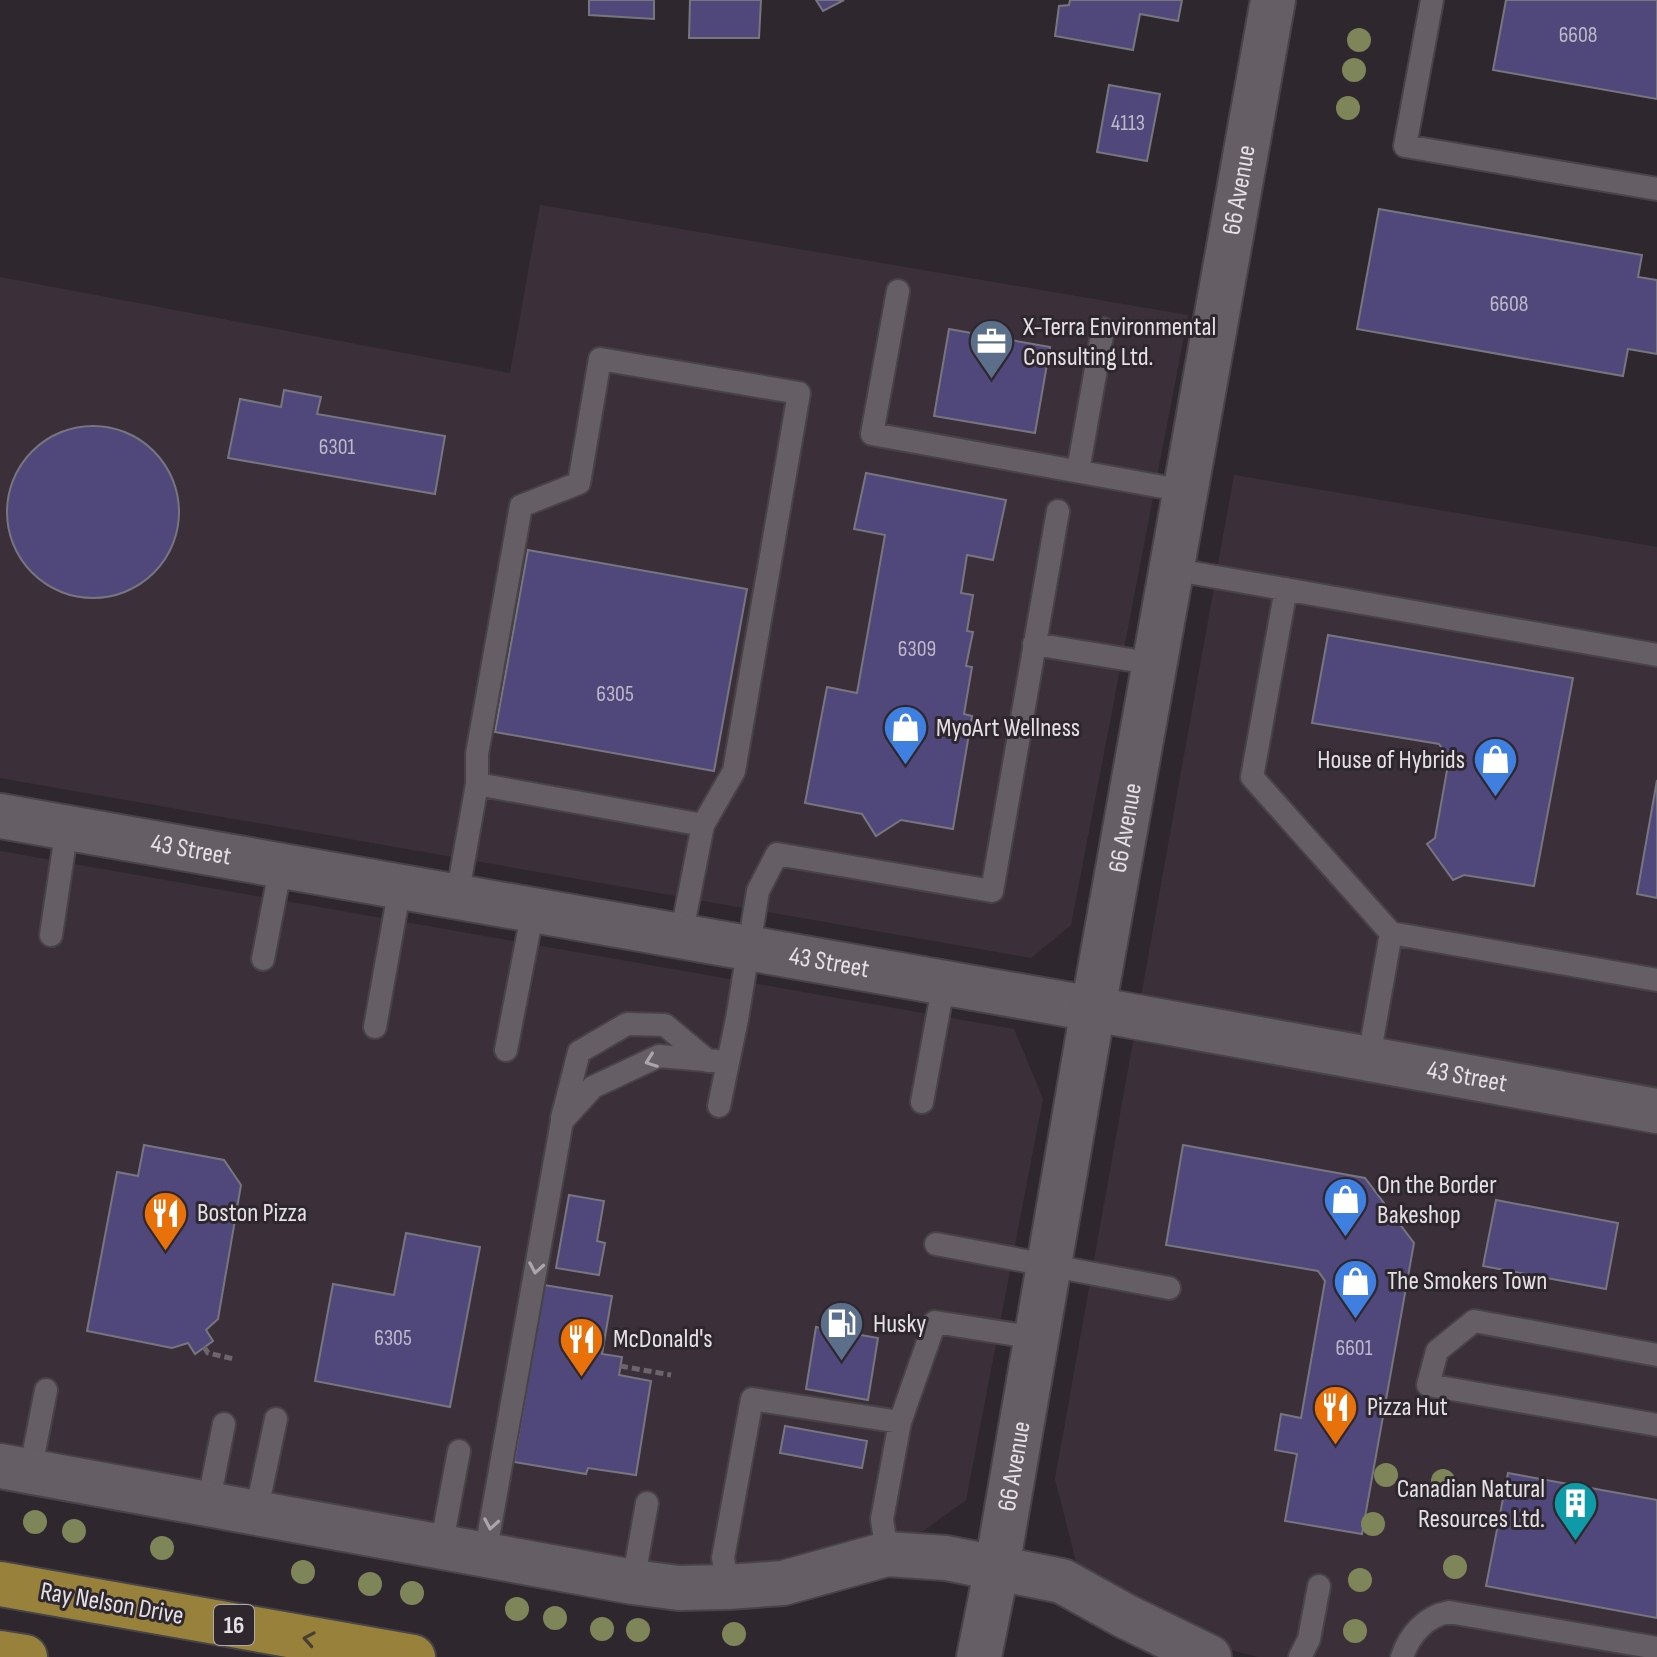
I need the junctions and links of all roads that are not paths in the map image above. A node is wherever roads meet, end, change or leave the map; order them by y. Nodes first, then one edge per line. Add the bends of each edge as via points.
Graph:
1 (1273, 0) edge
2 (1432, 0) edge
3 (1657, 189) edge
4 (898, 291) dead end
5 (1103, 329) dead end
6 (1078, 471) junction
7 (1185, 491) junction
8 (1058, 511) dead end
9 (1171, 569) junction
10 (1286, 589) junction
11 (1034, 644) junction
12 (1657, 655) edge
13 (1155, 664) junction
14 (477, 784) junction
15 (0, 816) edge
16 (703, 825) junction
17 (67, 828) junction
18 (281, 865) junction
19 (400, 887) junction
20 (457, 897) junction
21 (533, 910) junction
22 (1391, 933) junction
23 (51, 935) dead end
24 (681, 936) junction
25 (749, 948) junction
26 (263, 959) dead end
27 (1657, 980) edge
28 (944, 982) junction
29 (1093, 1009) junction
30 (375, 1027) dead end
31 (506, 1050) dead end
32 (1369, 1057) junction
33 (718, 1061) junction
34 (922, 1102) dead end
35 (719, 1106) dead end
36 (1657, 1111) edge
37 (562, 1121) junction
38 (936, 1244) dead end
39 (1049, 1265) junction
40 (1169, 1288) dead end
41 (1037, 1338) junction
42 (1657, 1355) edge
43 (46, 1390) dead end
44 (276, 1419) dead end
45 (900, 1422) junction
46 (224, 1424) dead end
47 (1657, 1425) edge
48 (459, 1451) dead end
49 (15, 1469) edge
50 (647, 1503) dead end
51 (208, 1505) junction
52 (256, 1513) junction
53 (441, 1547) junction
54 (887, 1554) junction
55 (485, 1555) junction
56 (997, 1567) junction
57 (633, 1582) junction
58 (0, 1584) edge
59 (1319, 1586) dead end
60 (728, 1587) junction
61 (1657, 1648) edge
62 (0, 1653) edge
63 (25, 1657) edge
64 (413, 1657) edge
65 (979, 1657) edge
66 (1209, 1657) edge
67 (1300, 1657) edge
68 (1402, 1657) edge

1 - 7 street, 66 Avenue
2 - 3 lane via 1405,146
4 - 6 lane via 872,434
5 - 6 lane
6 - 7 lane
7 - 9 street, 66 Avenue
8 - 11 lane
9 - 10 lane
9 - 13 street, 66 Avenue
10 - 12 lane
10 - 22 lane via 1252,777
11 - 13 lane
11 - 25 lane via 992,891 777,854 758,891
13 - 29 street, 66 Avenue
14 - 16 lane
14 - 16 lane via 477,754 521,506 579,483 600,359 799,393 734,771
14 - 20 lane
15 - 17 street, 43 Street
16 - 24 lane
17 - 18 street, 43 Street
17 - 23 lane
18 - 19 street, 43 Street
18 - 26 lane
19 - 20 street, 43 Street
19 - 30 lane
20 - 21 street, 43 Street
21 - 24 street, 43 Street
21 - 31 lane
22 - 27 lane
22 - 32 lane
24 - 25 street, 43 Street
25 - 28 street, 43 Street
25 - 33 lane
28 - 29 street, 43 Street
28 - 34 lane
29 - 32 street, 43 Street
29 - 39 street, 66 Avenue
32 - 36 street, 43 Street
33 - 35 lane
33 -> 37 lane via 659,1056 593,1087
33 - 37 lane via 665,1025 627,1024 579,1052
37 -> 55 lane
38 - 39 lane
39 - 40 lane
39 - 41 street, 66 Avenue
41 - 45 lane via 935,1322
41 - 56 street, 66 Avenue
42 - 47 lane via 1474,1321 1437,1351 1428,1385
43 - 49 lane
44 - 52 lane
45 - 54 lane via 882,1519
45 - 60 lane via 752,1399 723,1558
46 - 51 lane
48 - 53 lane
49 - 51 street
50 - 57 lane
51 - 52 street
52 - 53 street
53 - 55 street
54 - 56 street
54 - 60 street via 783,1583
55 - 57 street
56 - 65 street, 66 Avenue
56 - 66 street via 1062,1581
57 - 60 street
64 -> 58 highway, Ray Nelson Drive / 16
59 - 67 lane via 1309,1639
61 - 68 lane via 1449,1612 1424,1623
62 - 63 highway

